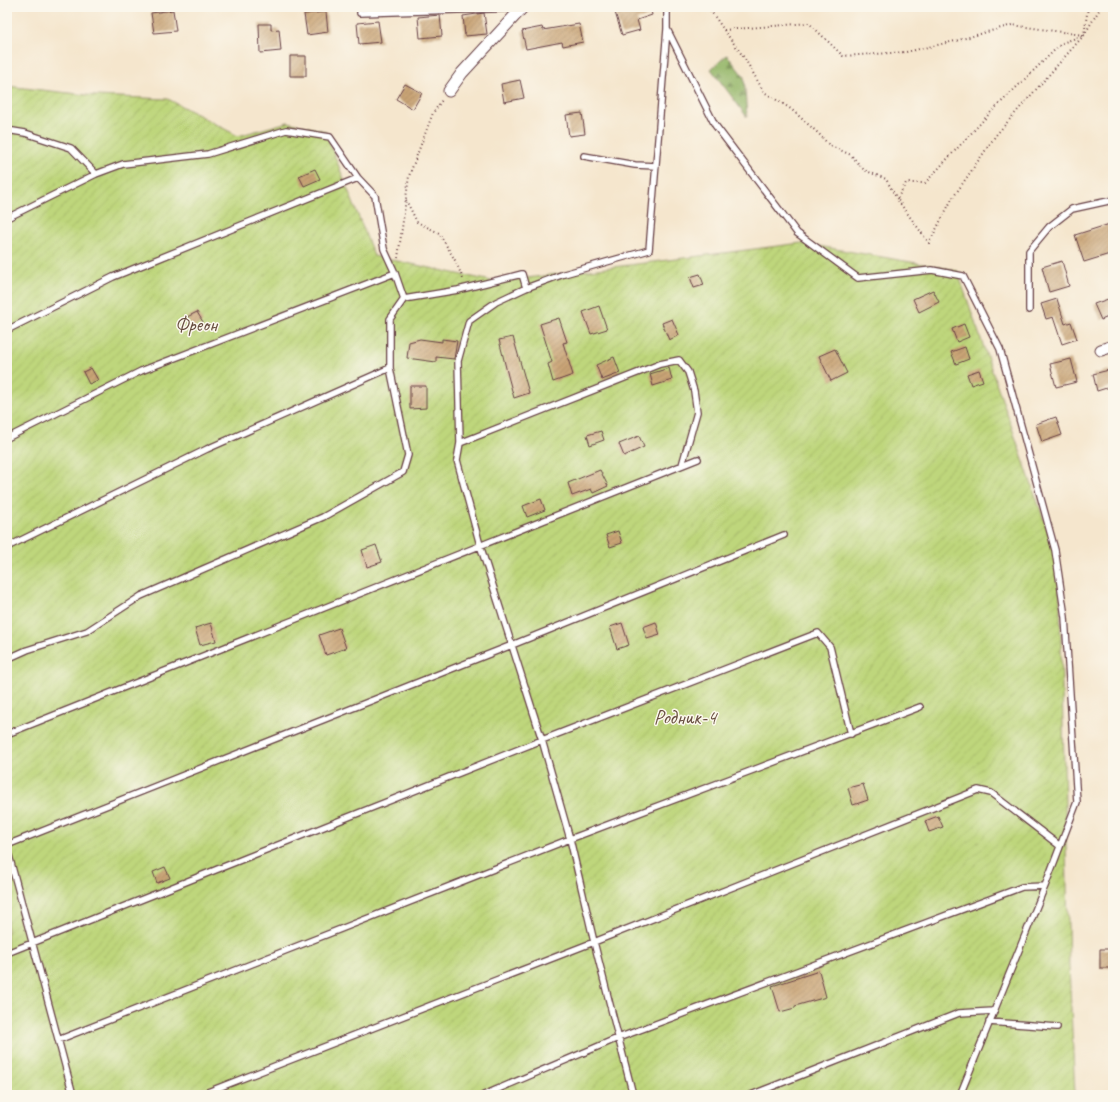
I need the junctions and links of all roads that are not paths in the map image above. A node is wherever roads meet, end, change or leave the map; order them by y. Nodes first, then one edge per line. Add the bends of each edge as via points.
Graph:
1 (667, 7) edge
2 (522, 8) edge
3 (360, 13) dead end
4 (667, 29) junction
5 (449, 91) road end
6 (7, 130) edge
7 (584, 156) dead end
8 (656, 166) junction
9 (96, 174) junction
10 (358, 178) junction
11 (1113, 200) edge
12 (7, 218) edge
13 (396, 273) junction
14 (526, 288) junction
15 (404, 300) junction
16 (1029, 310) dead end
17 (7, 330) edge
18 (1113, 346) edge
19 (1101, 350) dead end
20 (390, 368) junction
21 (7, 438) edge
22 (460, 443) junction
23 (698, 459) dead end
24 (682, 465) junction
25 (784, 534) dead end
26 (480, 545) junction
27 (7, 547) edge
28 (512, 645) junction
29 (7, 659) edge
30 (920, 707) dead end
31 (7, 734) edge
32 (851, 734) junction
33 (542, 740) junction
34 (570, 839) junction
35 (1060, 846) junction
36 (7, 847) edge
37 (1045, 886) junction
38 (594, 942) junction
39 (33, 943) junction
40 (7, 953) edge
41 (994, 1011) junction
42 (990, 1022) junction
43 (1057, 1027) dead end
44 (618, 1038) junction
45 (58, 1040) junction
46 (74, 1095) edge
47 (200, 1095) edge
48 (484, 1095) edge
49 (633, 1095) edge
50 (751, 1095) edge
51 (960, 1095) edge

1 - 4 lane
2 - 3 lane
2 - 5 street via 462,73
4 - 8 lane
4 - 35 lane via 715,125 797,233 858,278 932,270 963,276 1000,349 1055,550 1065,617 1076,802
6 - 9 lane via 71,148
7 - 8 lane
8 - 14 lane via 649,250 564,274
9 - 10 lane via 123,164 208,154 286,130 330,137
9 - 12 lane
10 - 13 lane via 375,196 384,249
10 - 17 lane via 113,277
11 - 16 lane via 1072,209 1049,226 1029,251
13 - 15 lane
13 - 21 lane via 140,371
14 - 15 lane via 522,274
14 - 22 lane via 496,302 469,321 458,361
15 - 20 lane via 390,319
18 - 19 street
20 - 27 lane via 207,449
20 - 29 lane via 408,455 403,472 323,517 141,596 87,631
22 - 24 lane via 660,364 679,360 688,372 697,412
22 - 26 lane via 457,460
23 - 24 lane
24 - 26 lane
25 - 28 lane
26 - 28 lane
26 - 31 lane
28 - 33 lane
28 - 36 lane
30 - 32 lane
32 - 33 lane via 830,647 818,633
32 - 34 lane
33 - 34 lane
33 - 39 lane
34 - 38 lane
34 - 45 lane
35 - 37 lane
35 - 38 lane via 990,793 978,790
36 - 39 lane
37 - 41 lane
37 - 44 lane via 1022,887
38 - 44 lane
38 - 47 lane
39 - 40 lane
39 - 45 lane
41 - 42 lane
41 - 50 lane via 959,1013
42 - 43 lane
42 - 51 lane
44 - 48 lane
44 - 49 lane
45 - 46 lane

